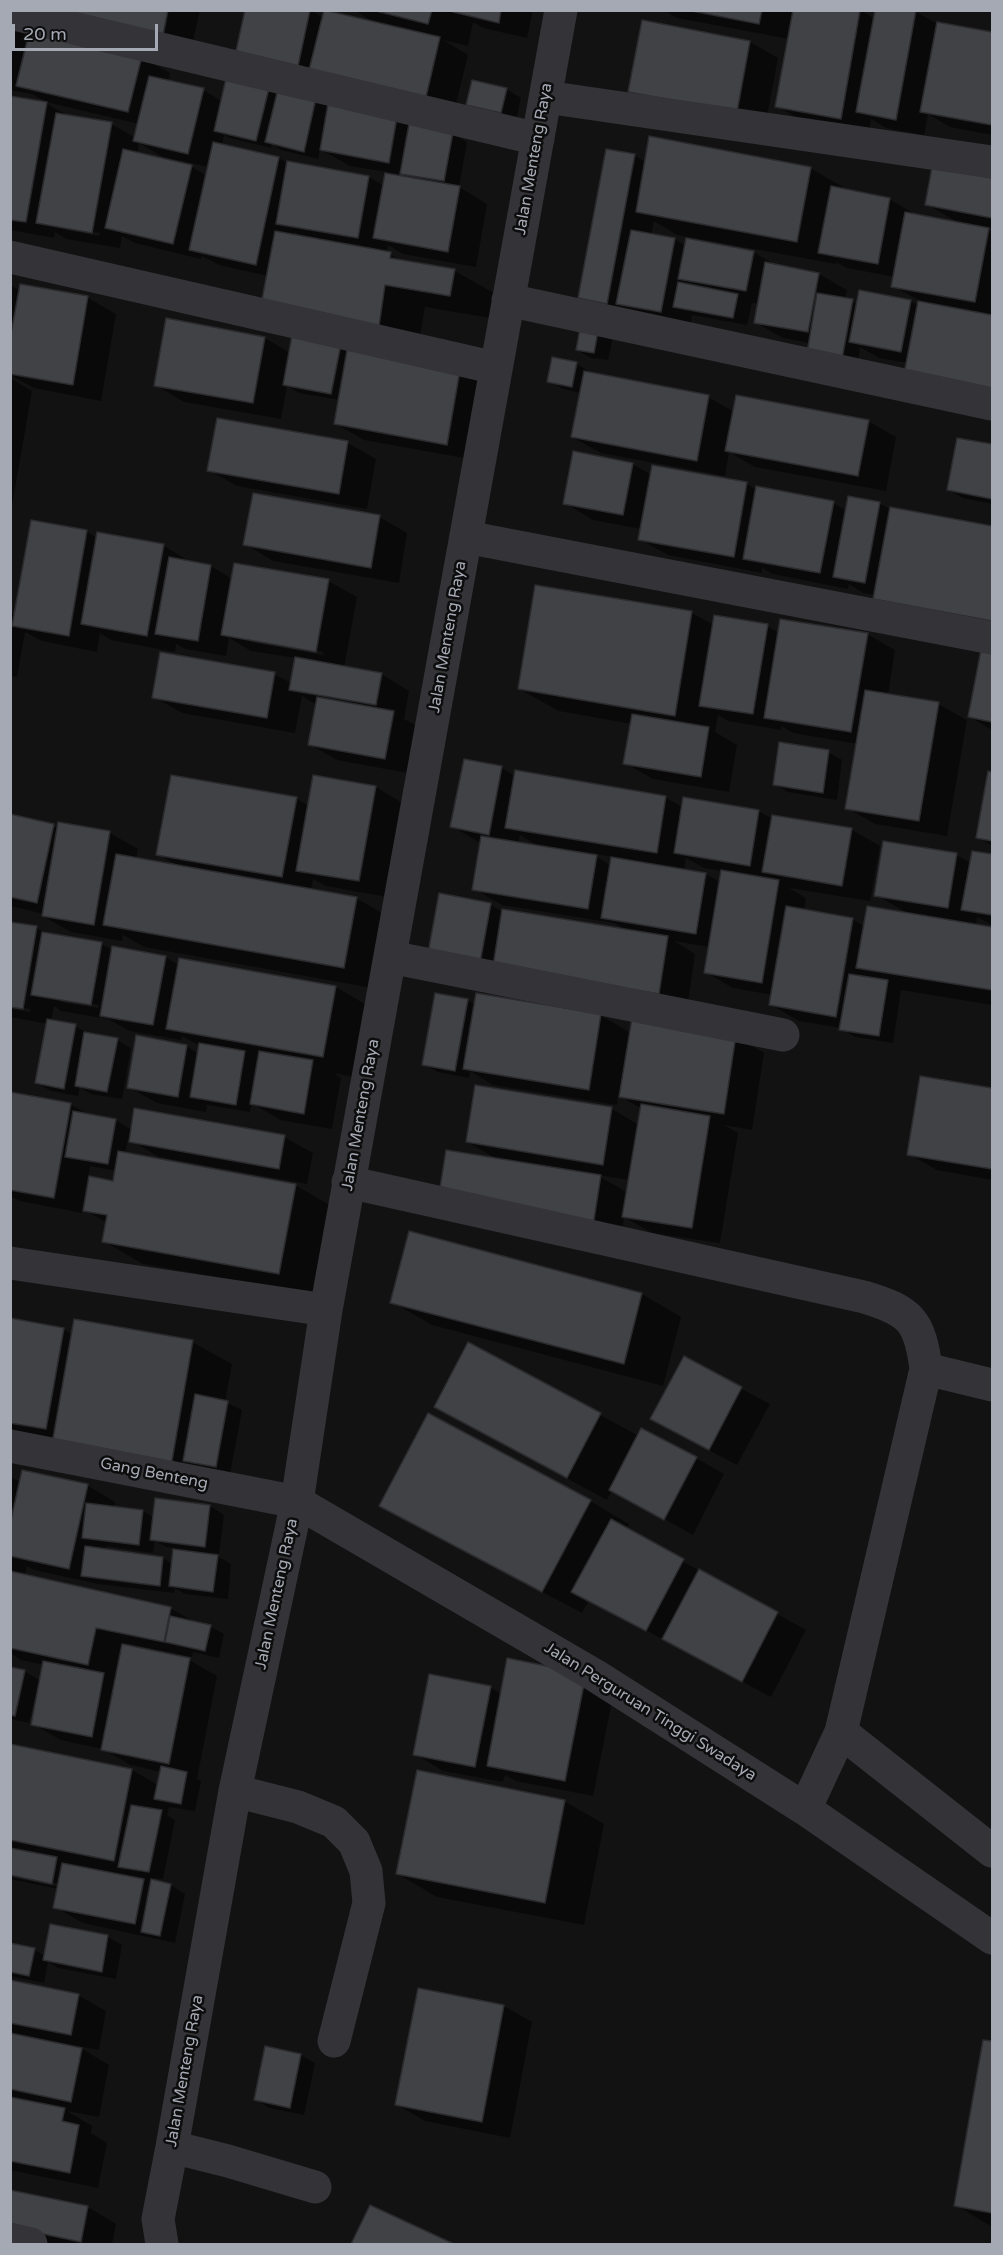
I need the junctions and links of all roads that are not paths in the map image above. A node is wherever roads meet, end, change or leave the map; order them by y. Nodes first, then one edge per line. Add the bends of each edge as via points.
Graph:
1 (561, 10) edge
2 (10, 13) edge
3 (546, 97) junction
4 (538, 139) junction
5 (993, 162) edge
6 (10, 257) edge
7 (508, 300) junction
8 (496, 368) junction
9 (993, 404) edge
10 (466, 537) junction
11 (993, 638) edge
12 (390, 957) junction
13 (783, 1035) dead end
14 (348, 1182) junction
15 (10, 1263) edge
16 (326, 1310) junction
17 (926, 1369) junction
18 (993, 1385) edge
19 (10, 1446) edge
20 (297, 1502) junction
21 (841, 1732) junction
22 (235, 1791) junction
23 (805, 1809) junction
24 (993, 1851) edge
25 (993, 1938) edge
26 (334, 2041) dead end
27 (172, 2147) junction
28 (315, 2187) dead end
29 (154, 2236) edge
30 (10, 2239) edge
31 (31, 2244) edge

1 - 3 street, Jalan Menteng Raya
2 - 4 street
3 - 4 street, Jalan Menteng Raya
3 - 5 street
4 - 7 street, Jalan Menteng Raya
6 - 8 street
7 - 8 street, Jalan Menteng Raya
7 - 9 street
8 - 10 street, Jalan Menteng Raya
10 - 11 street
10 - 12 street, Jalan Menteng Raya
12 - 13 street
12 - 14 street, Jalan Menteng Raya
14 - 16 street, Jalan Menteng Raya
14 - 17 street via 882,1302 908,1316 916,1328 923,1344
15 - 16 street
16 - 20 street, Jalan Menteng Raya
17 - 18 street
17 - 21 street
19 - 20 street, Gang Benteng
20 - 22 street, Jalan Menteng Raya
20 - 23 street, Jalan Perguruan Tinggi Swadaya via 596,1676
21 - 23 street
21 - 24 street
22 - 26 street via 298,1807 334,1822 354,1842 366,1870 369,1903
22 - 27 street, Jalan Menteng Raya
23 - 25 street, Jalan Perguruan Tinggi Swadaya
27 - 28 street
27 - 29 street, Jalan Menteng Raya
30 - 31 street

